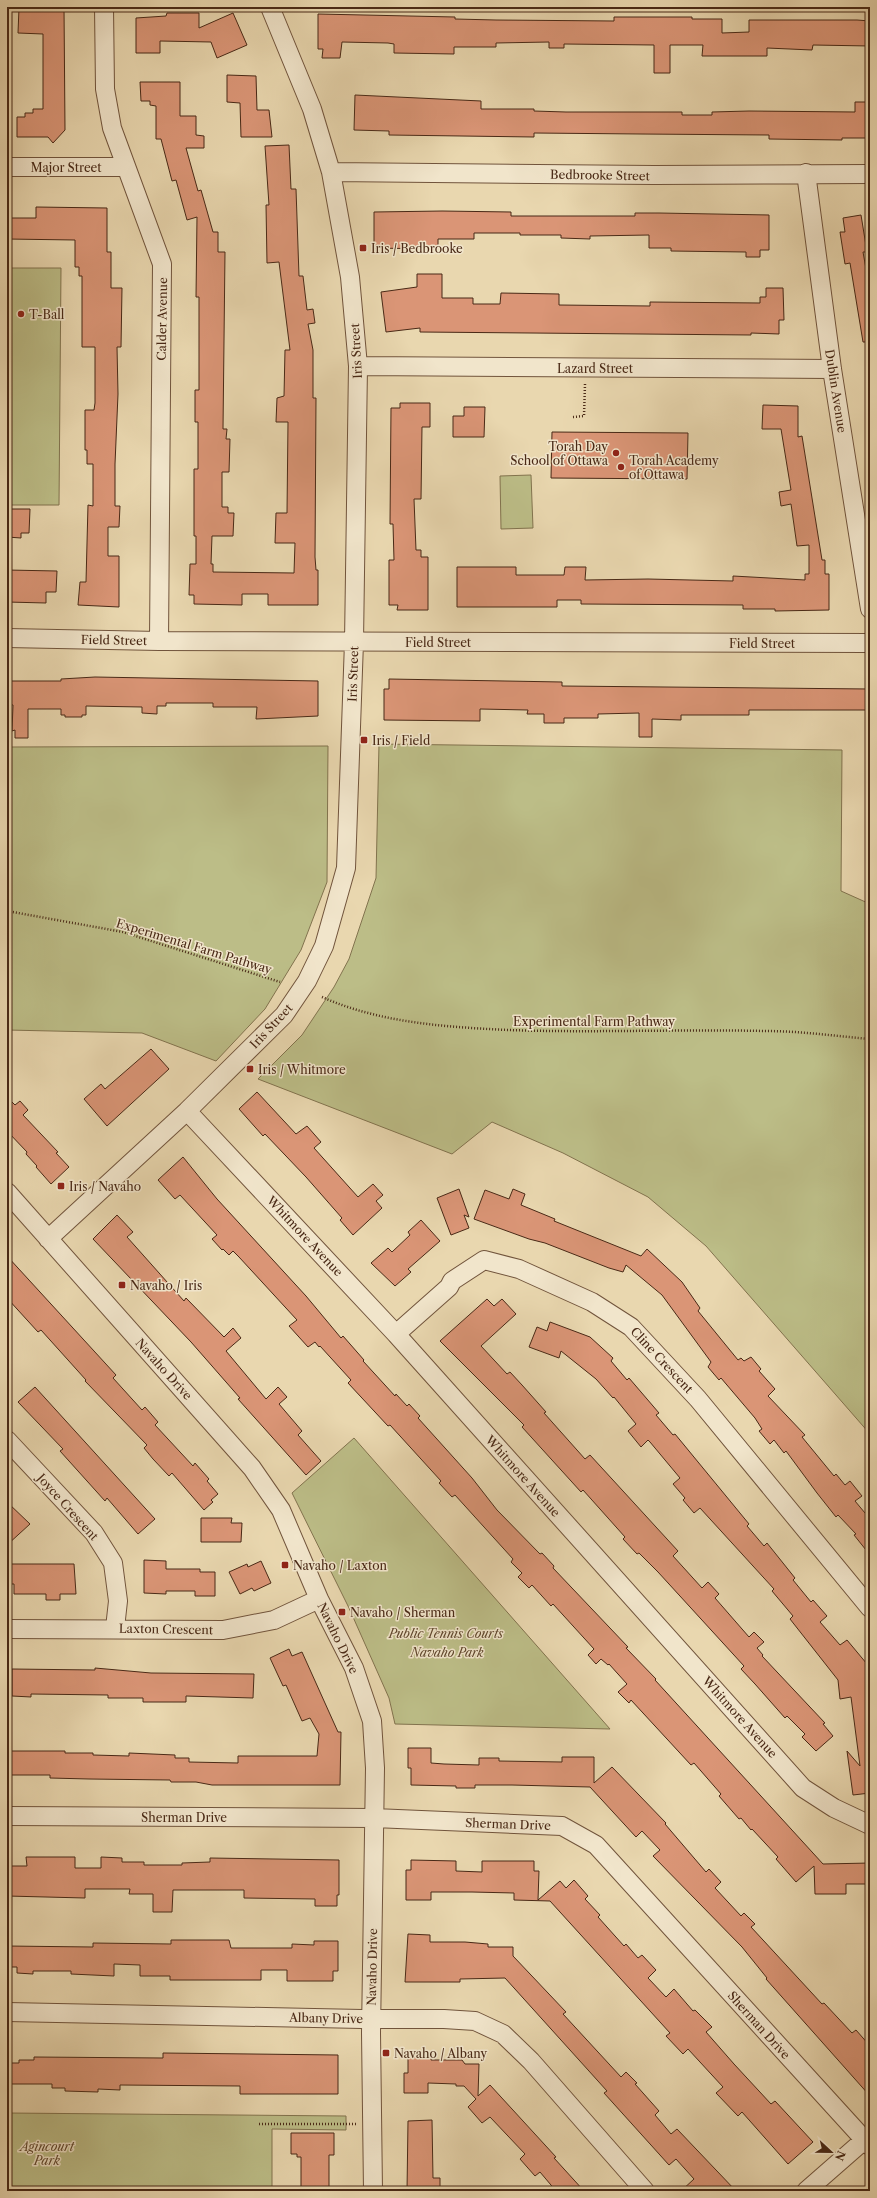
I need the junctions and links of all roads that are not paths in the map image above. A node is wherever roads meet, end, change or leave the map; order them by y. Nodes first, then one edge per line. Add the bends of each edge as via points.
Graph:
1 (104, 7) edge
2 (270, 7) edge
3 (7, 167) edge
4 (125, 167) junction
5 (331, 172) junction
6 (806, 173) junction
7 (870, 174) edge
8 (358, 366) junction
9 (832, 369) junction
10 (870, 609) edge
11 (7, 638) edge
12 (158, 641) junction
13 (354, 642) junction
14 (870, 644) edge
15 (187, 1111) junction
16 (7, 1192) edge
17 (48, 1239) junction
18 (396, 1334) junction
19 (7, 1440) edge
20 (319, 1599) junction
21 (870, 1608) edge
22 (115, 1628) junction
23 (7, 1629) edge
24 (7, 1816) edge
25 (374, 1818) junction
26 (870, 1825) edge
27 (7, 2012) edge
28 (371, 2019) junction
29 (868, 2140) edge
30 (373, 2191) edge
31 (645, 2191) edge
32 (806, 2191) edge

1 - 4 street, Calder Avenue via 105,89 112,128
2 - 5 street, Iris Street via 312,109
3 - 4 street, Major Street
4 - 12 street, Calder Avenue via 162,264
5 - 6 street, Bedbrooke Street via 654,175
5 - 8 street, Iris Street via 350,277
6 - 7 street, Bedbrooke Street
6 - 9 street, Dublin Avenue
8 - 9 street, Lazard Street
8 - 13 street, Iris Street
9 - 10 street, Dublin Avenue
11 - 12 street, Field Street
12 - 13 street, Field Street
13 - 14 street, Field Street
13 - 15 street, Iris Street via 346,868 324,946 307,982 284,1015
15 - 17 street, Iris Street
15 - 18 street, Whitmore Avenue
16 - 17 street, Navaho Drive
17 - 20 street, Navaho Drive via 252,1468 281,1510
18 - 21 street, Cline Crescent via 449,1287 452,1281 484,1260 519,1270 592,1302 631,1327 698,1399
18 - 26 street, Whitmore Avenue via 804,1788 834,1808
19 - 22 street, Joyce Crescent via 94,1533 113,1563 118,1601
20 - 22 street, Laxton Crescent via 274,1620 223,1630
20 - 25 street, Navaho Drive via 354,1668 372,1721
22 - 23 street, Laxton Crescent
24 - 25 street, Sherman Drive
25 - 28 street, Navaho Drive
25 - 29 street, Sherman Drive via 562,1826 596,1845
27 - 28 street, Albany Drive
28 - 30 street, Navaho Drive
28 - 31 street, Albany Drive via 444,2018 475,2021 502,2034 530,2061
29 - 32 street

